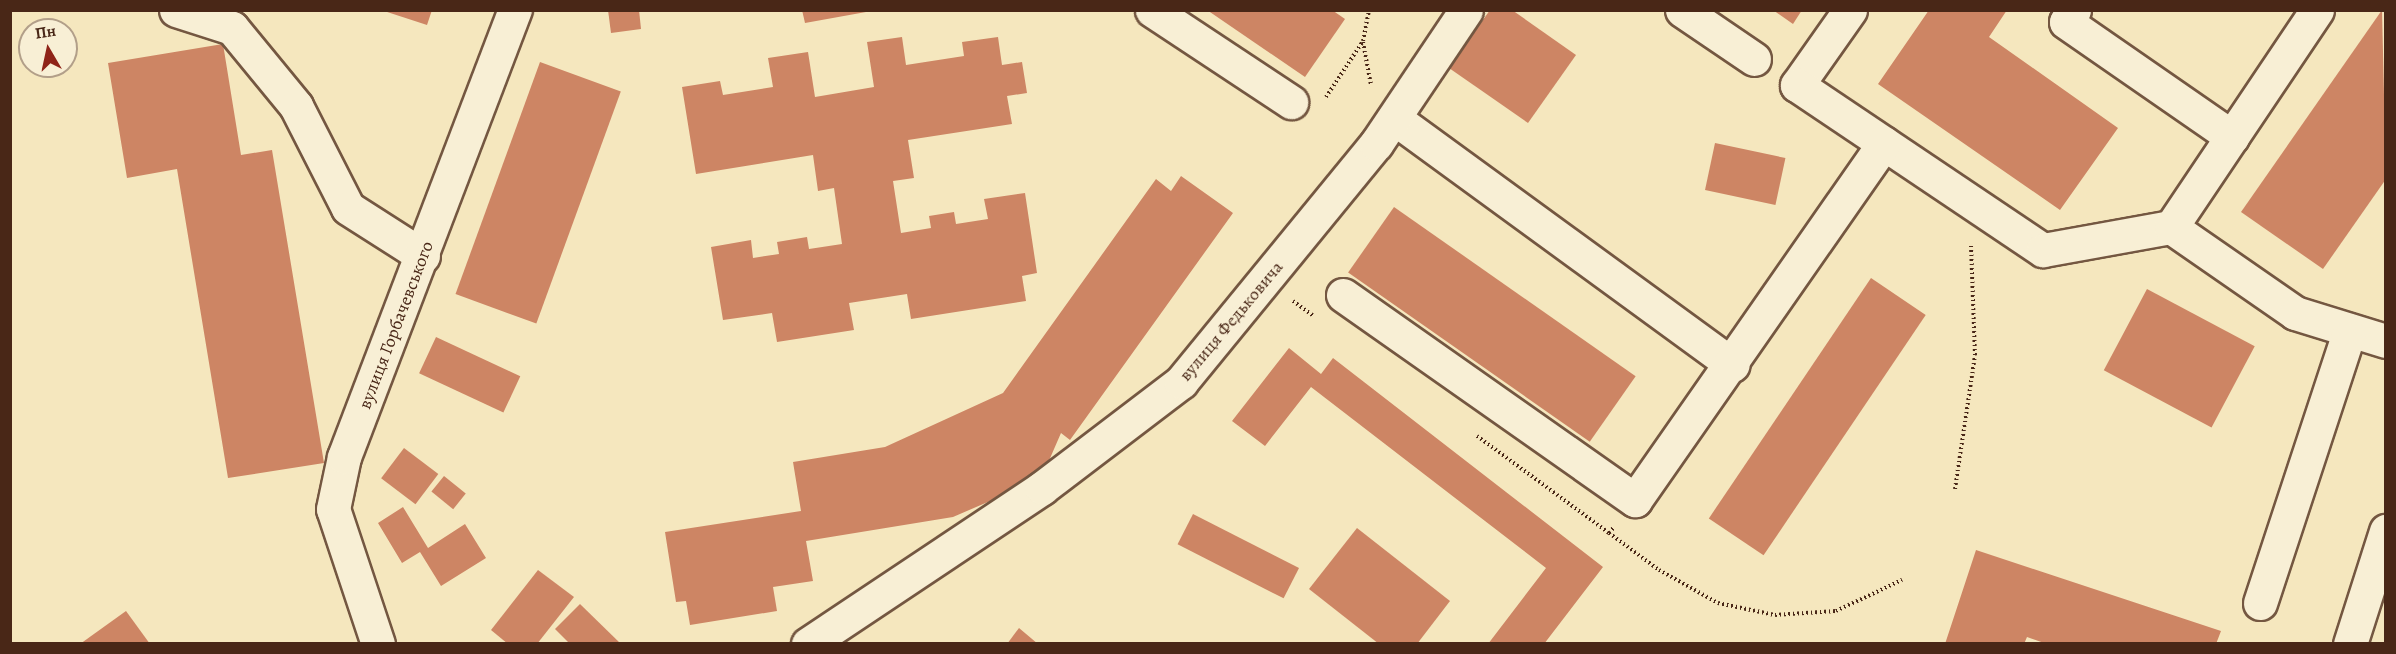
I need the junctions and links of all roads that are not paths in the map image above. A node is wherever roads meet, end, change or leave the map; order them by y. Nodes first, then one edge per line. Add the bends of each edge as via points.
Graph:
1 (176, 10) edge
2 (515, 10) edge
3 (1152, 10) edge
4 (1466, 10) edge
5 (1682, 10) edge
6 (1850, 10) edge
7 (2074, 10) edge
8 (2317, 10) edge
9 (1754, 59) dead end
10 (1306, 103) road end
11 (1394, 118) junction
12 (2232, 137) junction
13 (1884, 143) junction
14 (2171, 227) junction
15 (423, 256) junction
16 (1343, 295) dead end
17 (2350, 330) junction
18 (2385, 341) edge
19 (1733, 365) junction
20 (2385, 531) edge
21 (2376, 594) edge
22 (2260, 603) dead end
23 (378, 644) edge
24 (808, 644) edge
25 (2350, 644) edge

1 - 15 street via 232,28 296,106 348,208
2 - 15 street, вулиця Горбачевського
3 - 10 street
4 - 11 street, вулиця Федьковича
5 - 9 street
6 - 13 street via 1797,85
7 - 12 street via 2066,22
8 - 12 street
11 - 19 street
11 - 24 street, вулиця Федьковича via 1181,382 1042,488
12 - 14 street
13 - 14 street via 2043,250
13 - 19 street
14 - 17 street via 2295,313
15 - 23 street, вулиця Горбачевського via 344,457 333,509
16 - 19 street via 1635,500
17 - 18 street
17 - 22 street
20 - 21 street
21 - 25 street

